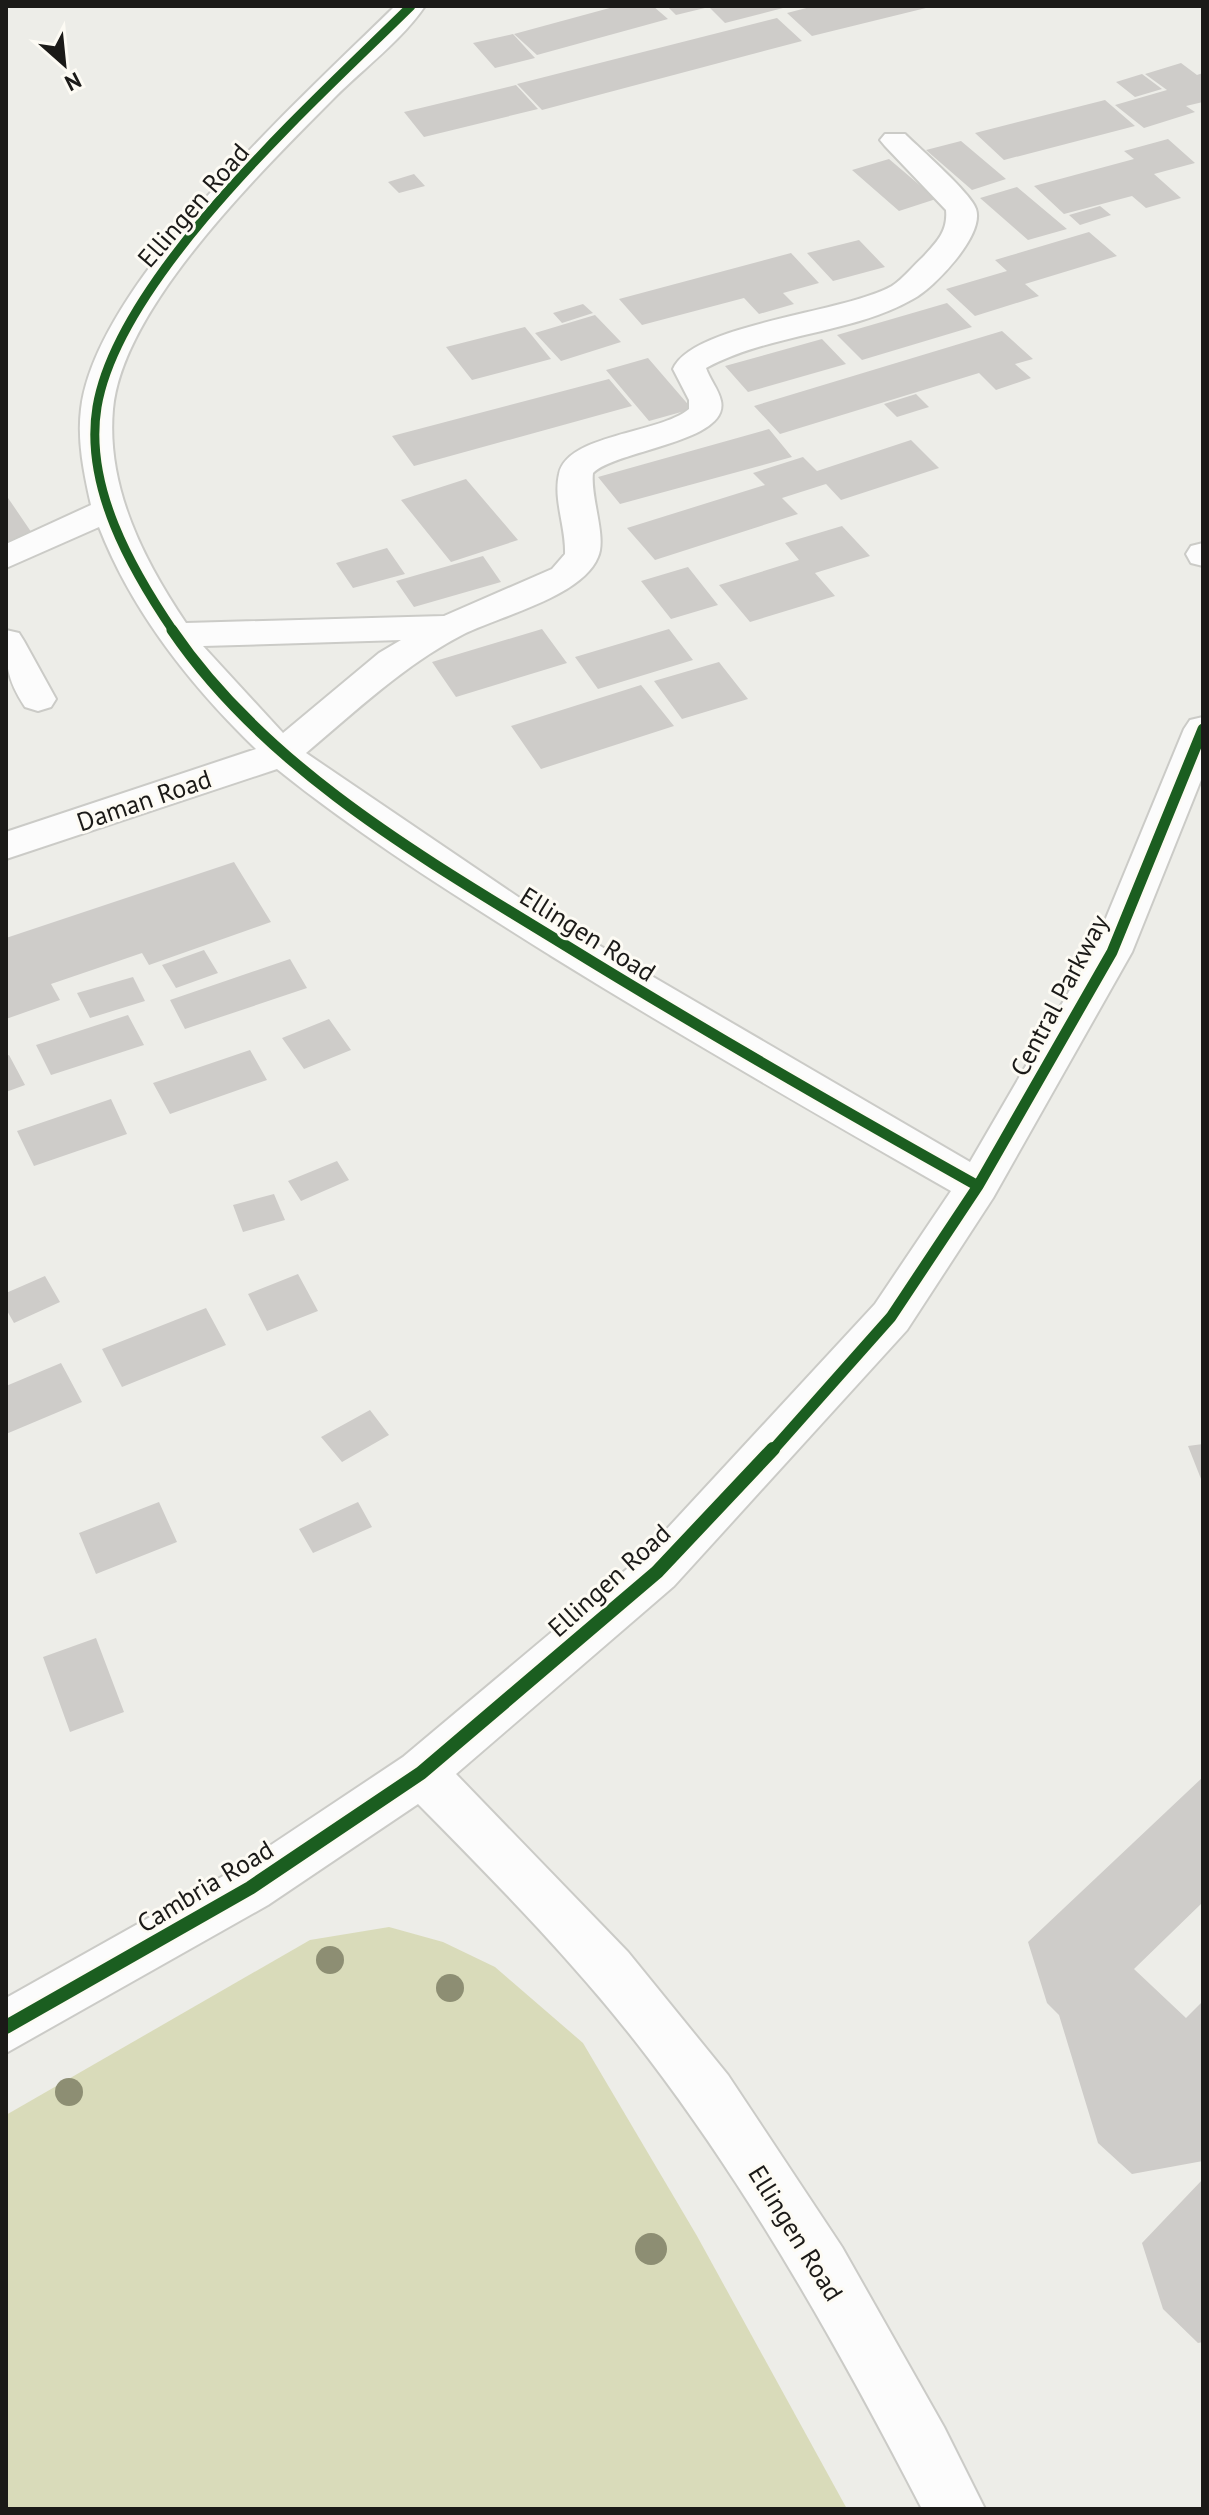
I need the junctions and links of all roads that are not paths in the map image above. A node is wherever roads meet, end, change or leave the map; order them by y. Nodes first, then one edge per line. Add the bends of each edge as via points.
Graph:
1 (411, 6) edge
2 (895, 140) dead end
3 (110, 509) junction
4 (6, 557) edge
5 (449, 627) junction
6 (176, 635) junction
7 (6, 641) edge
8 (38, 699) dead end
9 (1203, 729) edge
10 (282, 754) junction
11 (6, 846) edge
12 (978, 1186) junction
13 (421, 1773) junction
14 (6, 2027) edge
15 (955, 2509) edge

1 - 3 street, Ellingen Road via 262,159 145,295 121,338 97,408 99,456
2 - 5 street via 961,208 954,243 904,292 700,355 689,369 705,400 699,420 672,434 596,455 576,470 574,490 583,539 582,556 573,569 549,586
3 - 4 street
3 - 6 street, Ellingen Road via 145,590
5 - 6 street
5 - 10 street via 357,687
6 - 10 street, Ellingen Road
7 - 8 street
9 - 12 street, Central Parkway via 1112,952
10 - 11 street, Daman Road
10 - 12 street, Ellingen Road via 446,873 725,1044
12 - 13 street, Ellingen Road via 891,1317 769,1454 657,1572
13 - 14 street, Cambria Road via 250,1888
13 - 15 street, Ellingen Road via 554,1905 668,2041 777,2196

